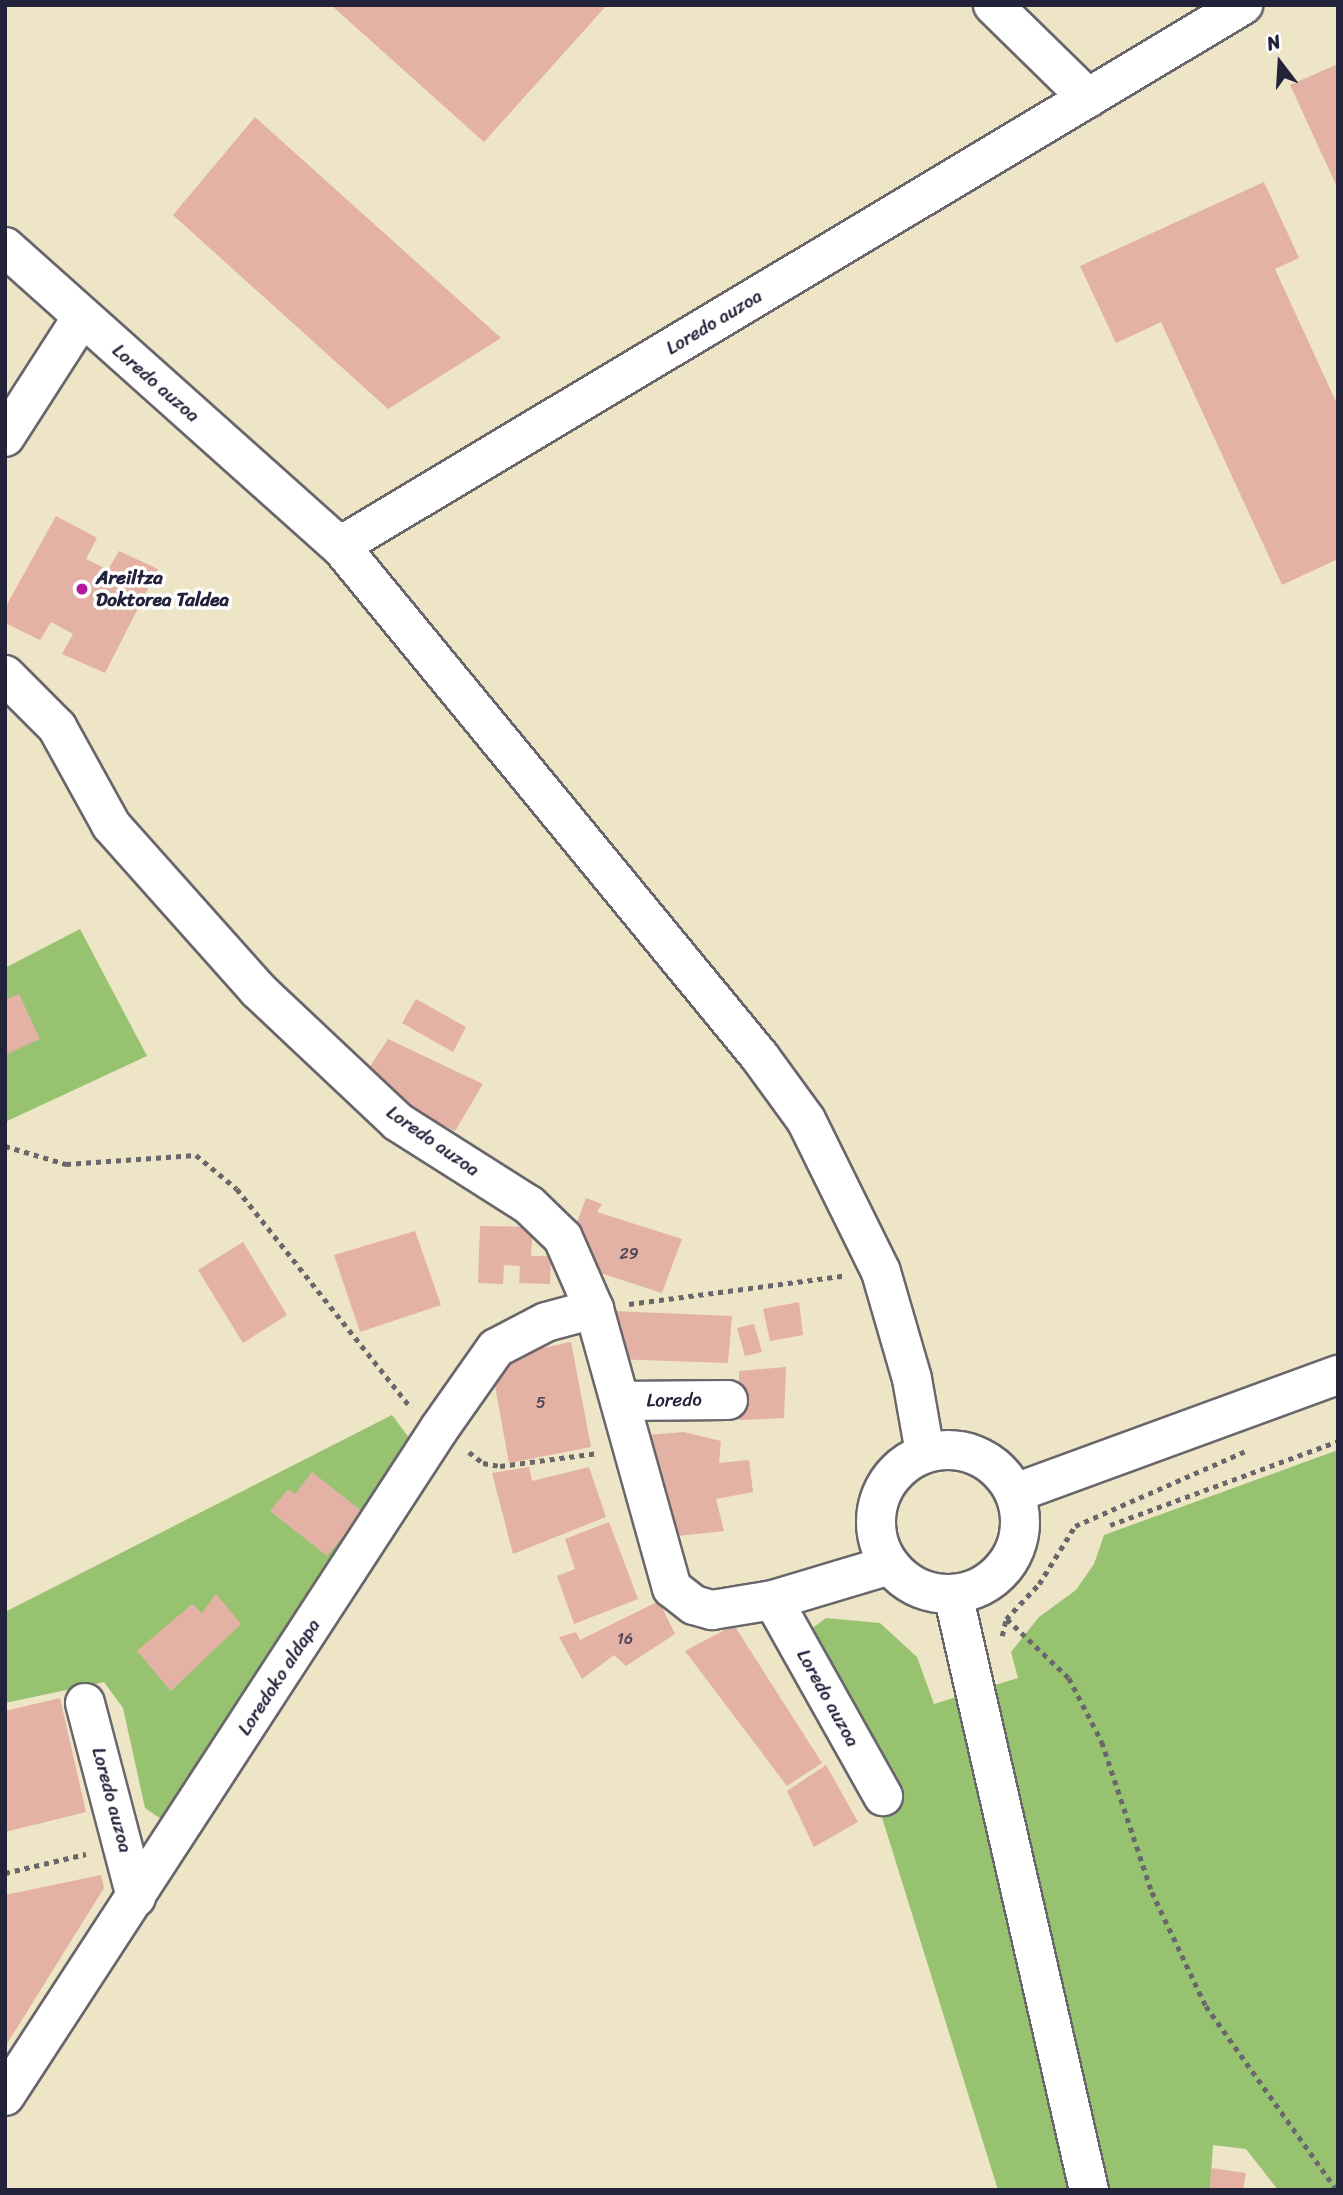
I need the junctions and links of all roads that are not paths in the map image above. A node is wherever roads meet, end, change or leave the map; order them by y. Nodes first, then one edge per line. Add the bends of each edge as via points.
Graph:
1 (993, 5) edge
2 (1243, 5) edge
3 (1088, 98) junction
4 (5, 247) edge
5 (82, 317) junction
6 (5, 437) edge
7 (340, 545) junction
8 (5, 675) edge
9 (594, 1309) junction
10 (1338, 1375) edge
11 (728, 1400) dead end
12 (621, 1401) junction
13 (925, 1453) junction
14 (1015, 1493) junction
15 (890, 1565) junction
16 (953, 1594) junction
17 (773, 1600) junction
18 (85, 1703) dead end
19 (883, 1796) dead end
20 (136, 1897) junction
21 (5, 2096) edge
22 (1088, 2190) edge

1 - 3 street
2 - 3 street, Loredo auzoa
3 - 7 street, Loredo auzoa
4 - 5 street, Loredo auzoa
5 - 6 street
5 - 7 street, Loredo auzoa
7 - 13 street, Loredo auzoa via 760,1057 806,1120 881,1272 912,1379
8 - 9 street, Loredo auzoa via 57,727 111,825 258,990 398,1122 547,1217 574,1259
9 - 12 street, Loredo auzoa
9 - 20 street, Loredoko aldapa via 546,1322 496,1348
10 - 14 street
11 - 12 street, Loredo
12 - 17 street, Loredo auzoa via 672,1588 694,1605 712,1610
13 - 14 street via 960,1450 978,1455 1006,1477
13 - 15 street via 904,1463 878,1500 875,1523
14 - 16 street via 1021,1515 1011,1559 976,1589
15 - 16 street via 918,1588
15 - 17 street, Loredo auzoa
16 - 22 street
17 - 19 street, Loredo auzoa
18 - 20 street, Loredo auzoa
20 - 21 street, Loredoko aldapa

